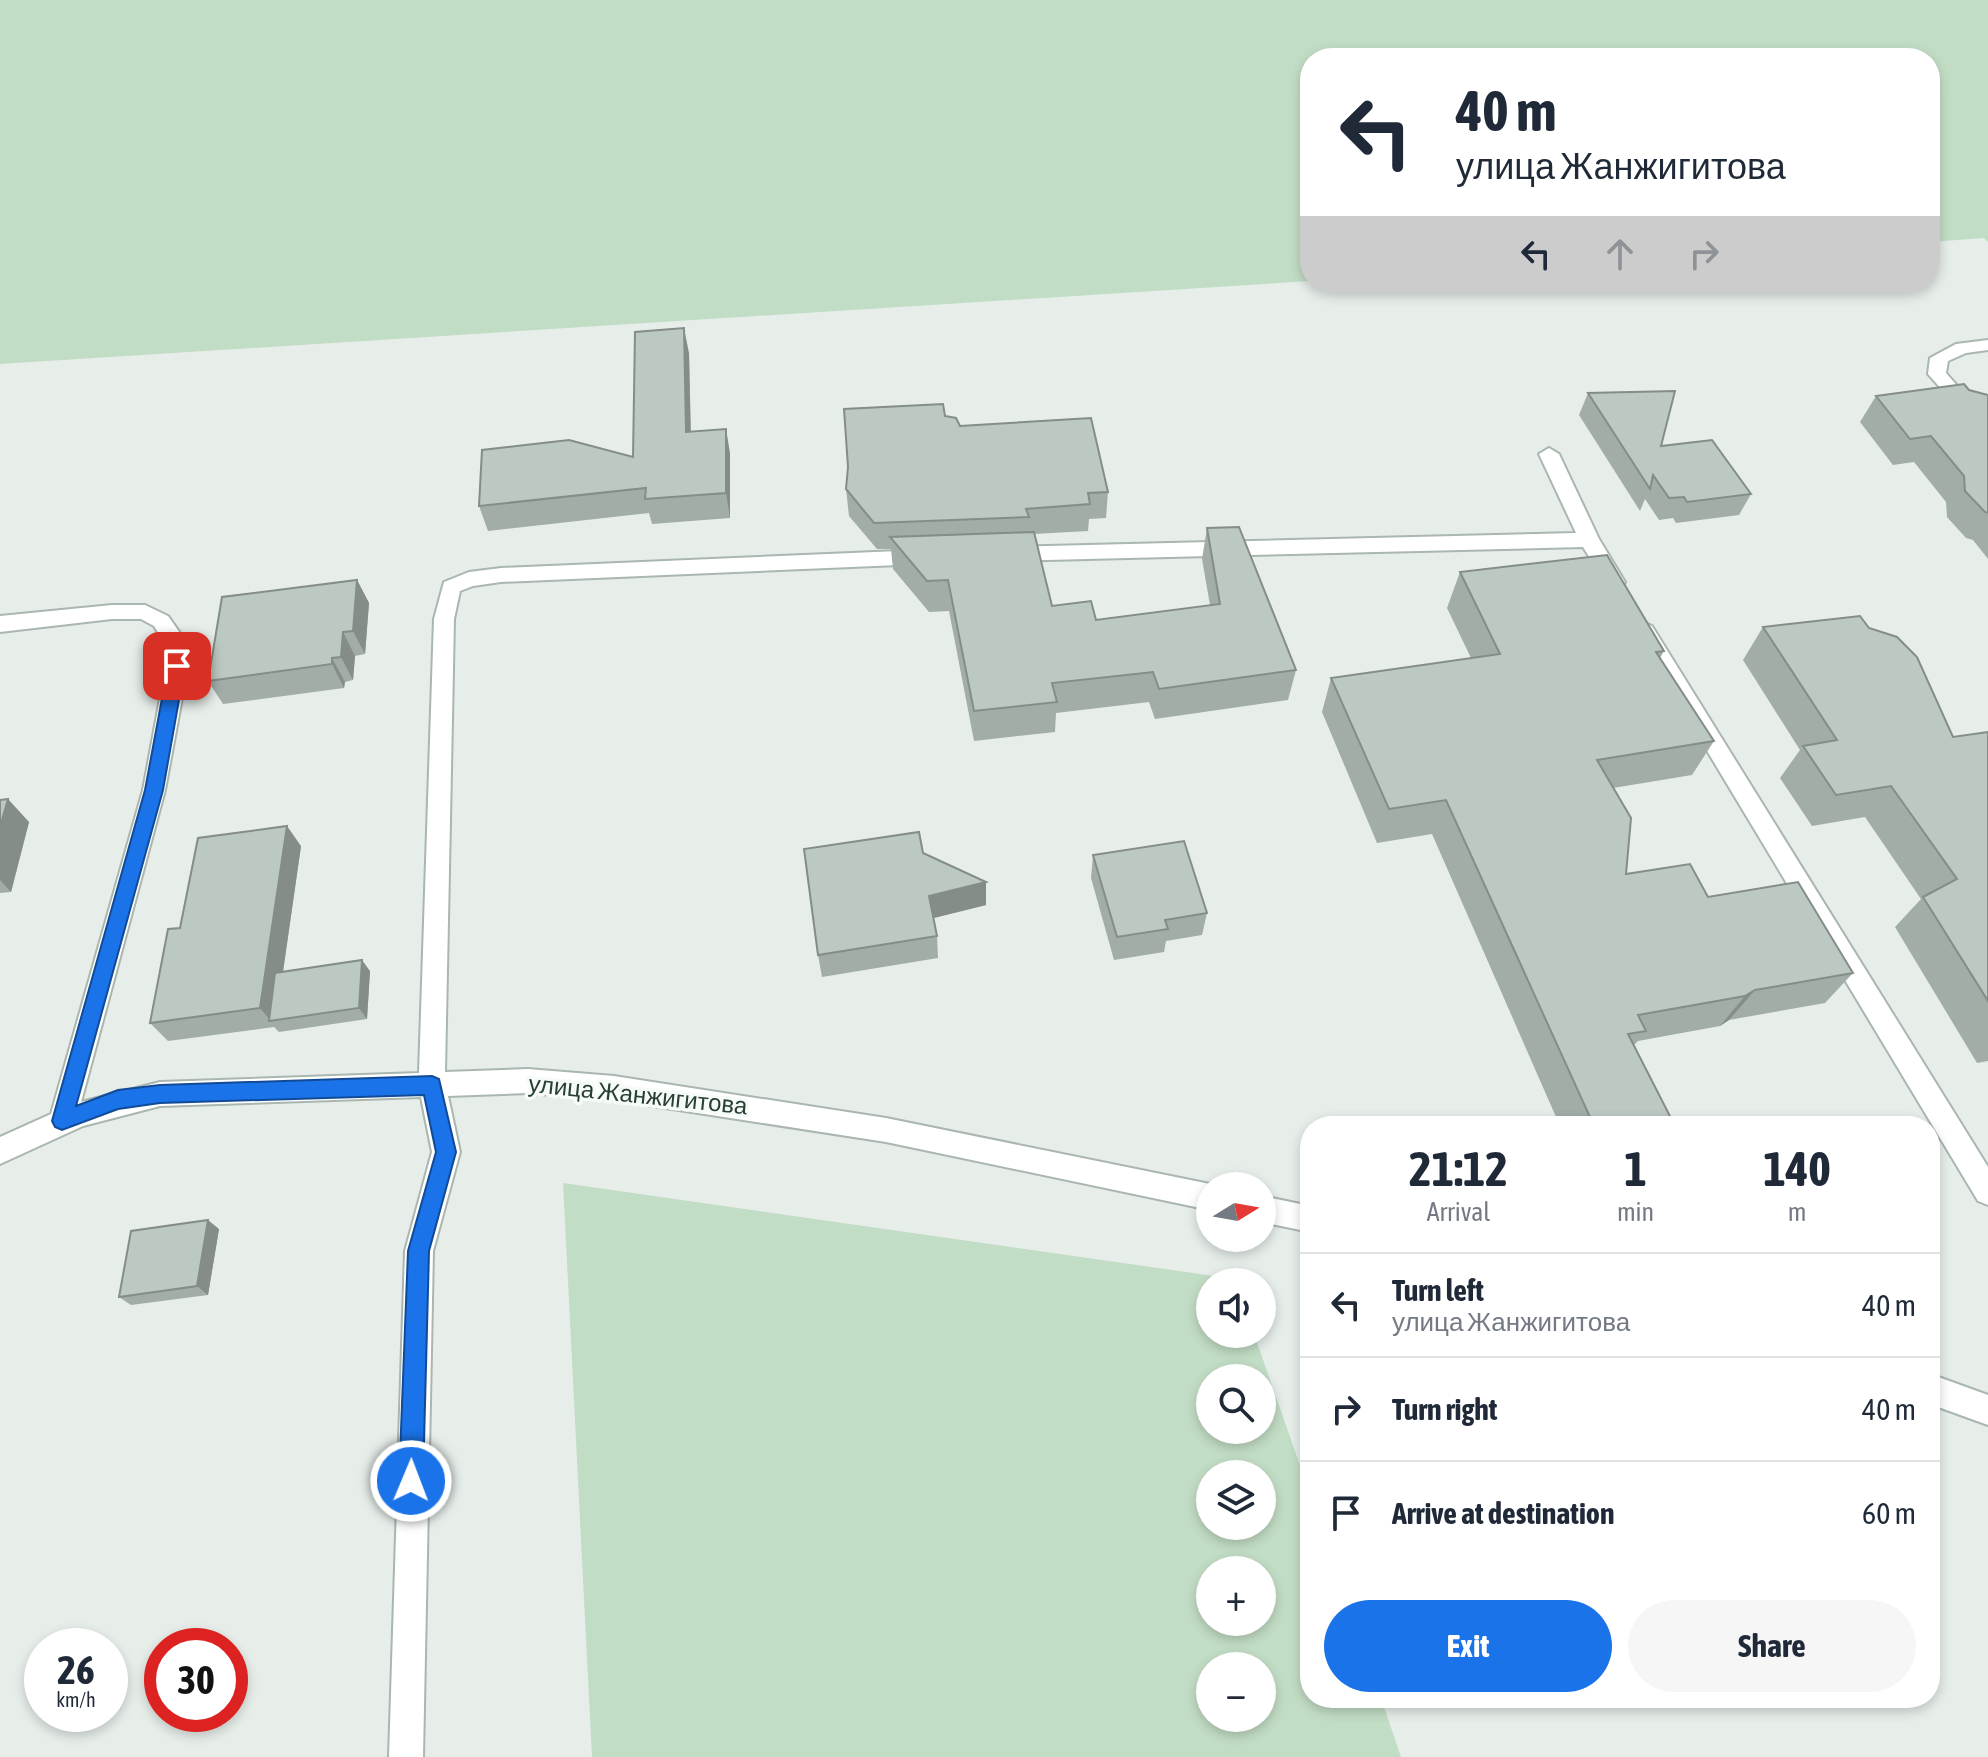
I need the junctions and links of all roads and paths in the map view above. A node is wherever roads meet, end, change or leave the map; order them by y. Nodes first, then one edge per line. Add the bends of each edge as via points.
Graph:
1 (1988, 345) edge
2 (1958, 397) edge
3 (1549, 454) dead end
4 (1589, 540) junction
5 (982, 554) edge
6 (950, 555) edge
7 (0, 624) edge
8 (432, 1085) junction
9 (62, 1121) junction
10 (0, 1151) edge
11 (1988, 1192) edge
12 (1196, 1194) edge
13 (1276, 1212) edge
14 (1300, 1217) edge
15 (1940, 1393) edge
16 (1988, 1410) edge
17 (406, 1757) edge

1 - 2 street via 1939,358 1937,374
3 - 4 street
4 - 5 street
4 - 11 street
6 - 8 street via 501,575 451,587 444,619
7 - 9 street via 145,612 161,621 176,643 177,666 154,790
8 - 9 street, улица Жанжигитова via 160,1094 118,1100
8 - 12 street, улица Жанжигитова via 528,1081 614,1088 886,1130
8 - 17 street via 446,1152 419,1251
9 - 10 street, улица Жанжигитова
13 - 14 street
15 - 16 street

